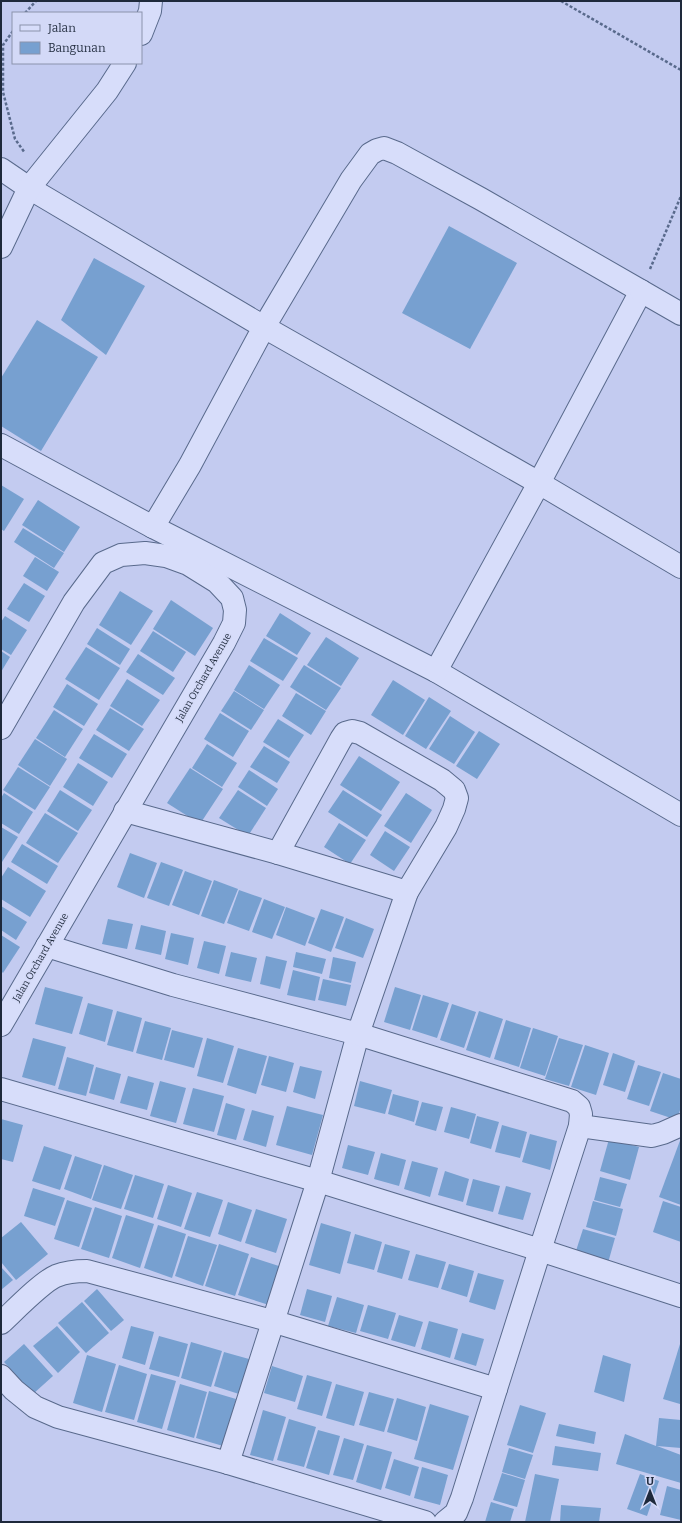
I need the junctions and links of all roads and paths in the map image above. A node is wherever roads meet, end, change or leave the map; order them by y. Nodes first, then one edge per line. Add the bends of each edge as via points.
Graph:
1 (36, 1) edge
2 (151, 1) edge
3 (561, 1) edge
4 (26, 12) edge
5 (142, 31) edge
6 (12, 32) edge
7 (124, 64) edge
8 (681, 70) edge
9 (1, 169) edge
10 (34, 182) junction
11 (681, 196) edge
12 (1, 247) edge
13 (641, 291) junction
14 (681, 314) edge
15 (264, 326) junction
16 (1, 444) edge
17 (539, 483) junction
18 (153, 527) junction
19 (681, 567) edge
20 (436, 671) junction
21 (1, 728) edge
22 (125, 811) junction
23 (681, 815) edge
24 (278, 853) junction
25 (407, 892) junction
26 (46, 946) junction
27 (1, 1025) edge
28 (358, 1034) junction
29 (1, 1089) edge
30 (681, 1125) edge
31 (580, 1126) junction
32 (318, 1181) junction
33 (540, 1250) junction
34 (681, 1296) edge
35 (272, 1321) junction
36 (1, 1323) edge
37 (1, 1376) edge
38 (496, 1389) junction
39 (228, 1463) junction
40 (425, 1522) edge
41 (445, 1522) edge

1 - 4 path
2 - 5 street
3 - 8 path
6 - 10 path via 3,45 3,92 15,139
7 - 10 street via 107,91
9 - 10 street
10 - 12 street
10 - 15 street
11 - 13 path
13 - 14 street
13 - 15 street via 481,199 384,148 370,154 354,175
13 - 17 street
15 - 17 street
15 - 18 street via 190,465
16 - 18 street
17 - 19 street
17 - 20 street
18 - 20 street
20 - 23 street
21 - 22 street, Jalan Orchard Avenue via 74,602 103,563 121,555 145,553 166,556 188,564 217,582 232,598 235,610 234,623
22 - 24 street
22 - 26 street, Jalan Orchard Avenue
24 - 25 street
24 - 25 street via 345,733 360,733 442,780 454,790 457,798 446,827
25 - 28 street
26 - 27 street, Jalan Orchard Avenue
26 - 28 street via 173,985
28 - 31 street via 572,1101 579,1106
28 - 32 street
29 - 32 street
30 - 31 street via 652,1136
31 - 33 street
32 - 33 street
32 - 35 street
33 - 34 street
33 - 38 street
35 - 36 street via 87,1271 54,1276
35 - 38 street
35 - 39 street
37 - 39 street via 35,1407 58,1417
38 - 41 street via 462,1498 456,1512
39 - 40 street

